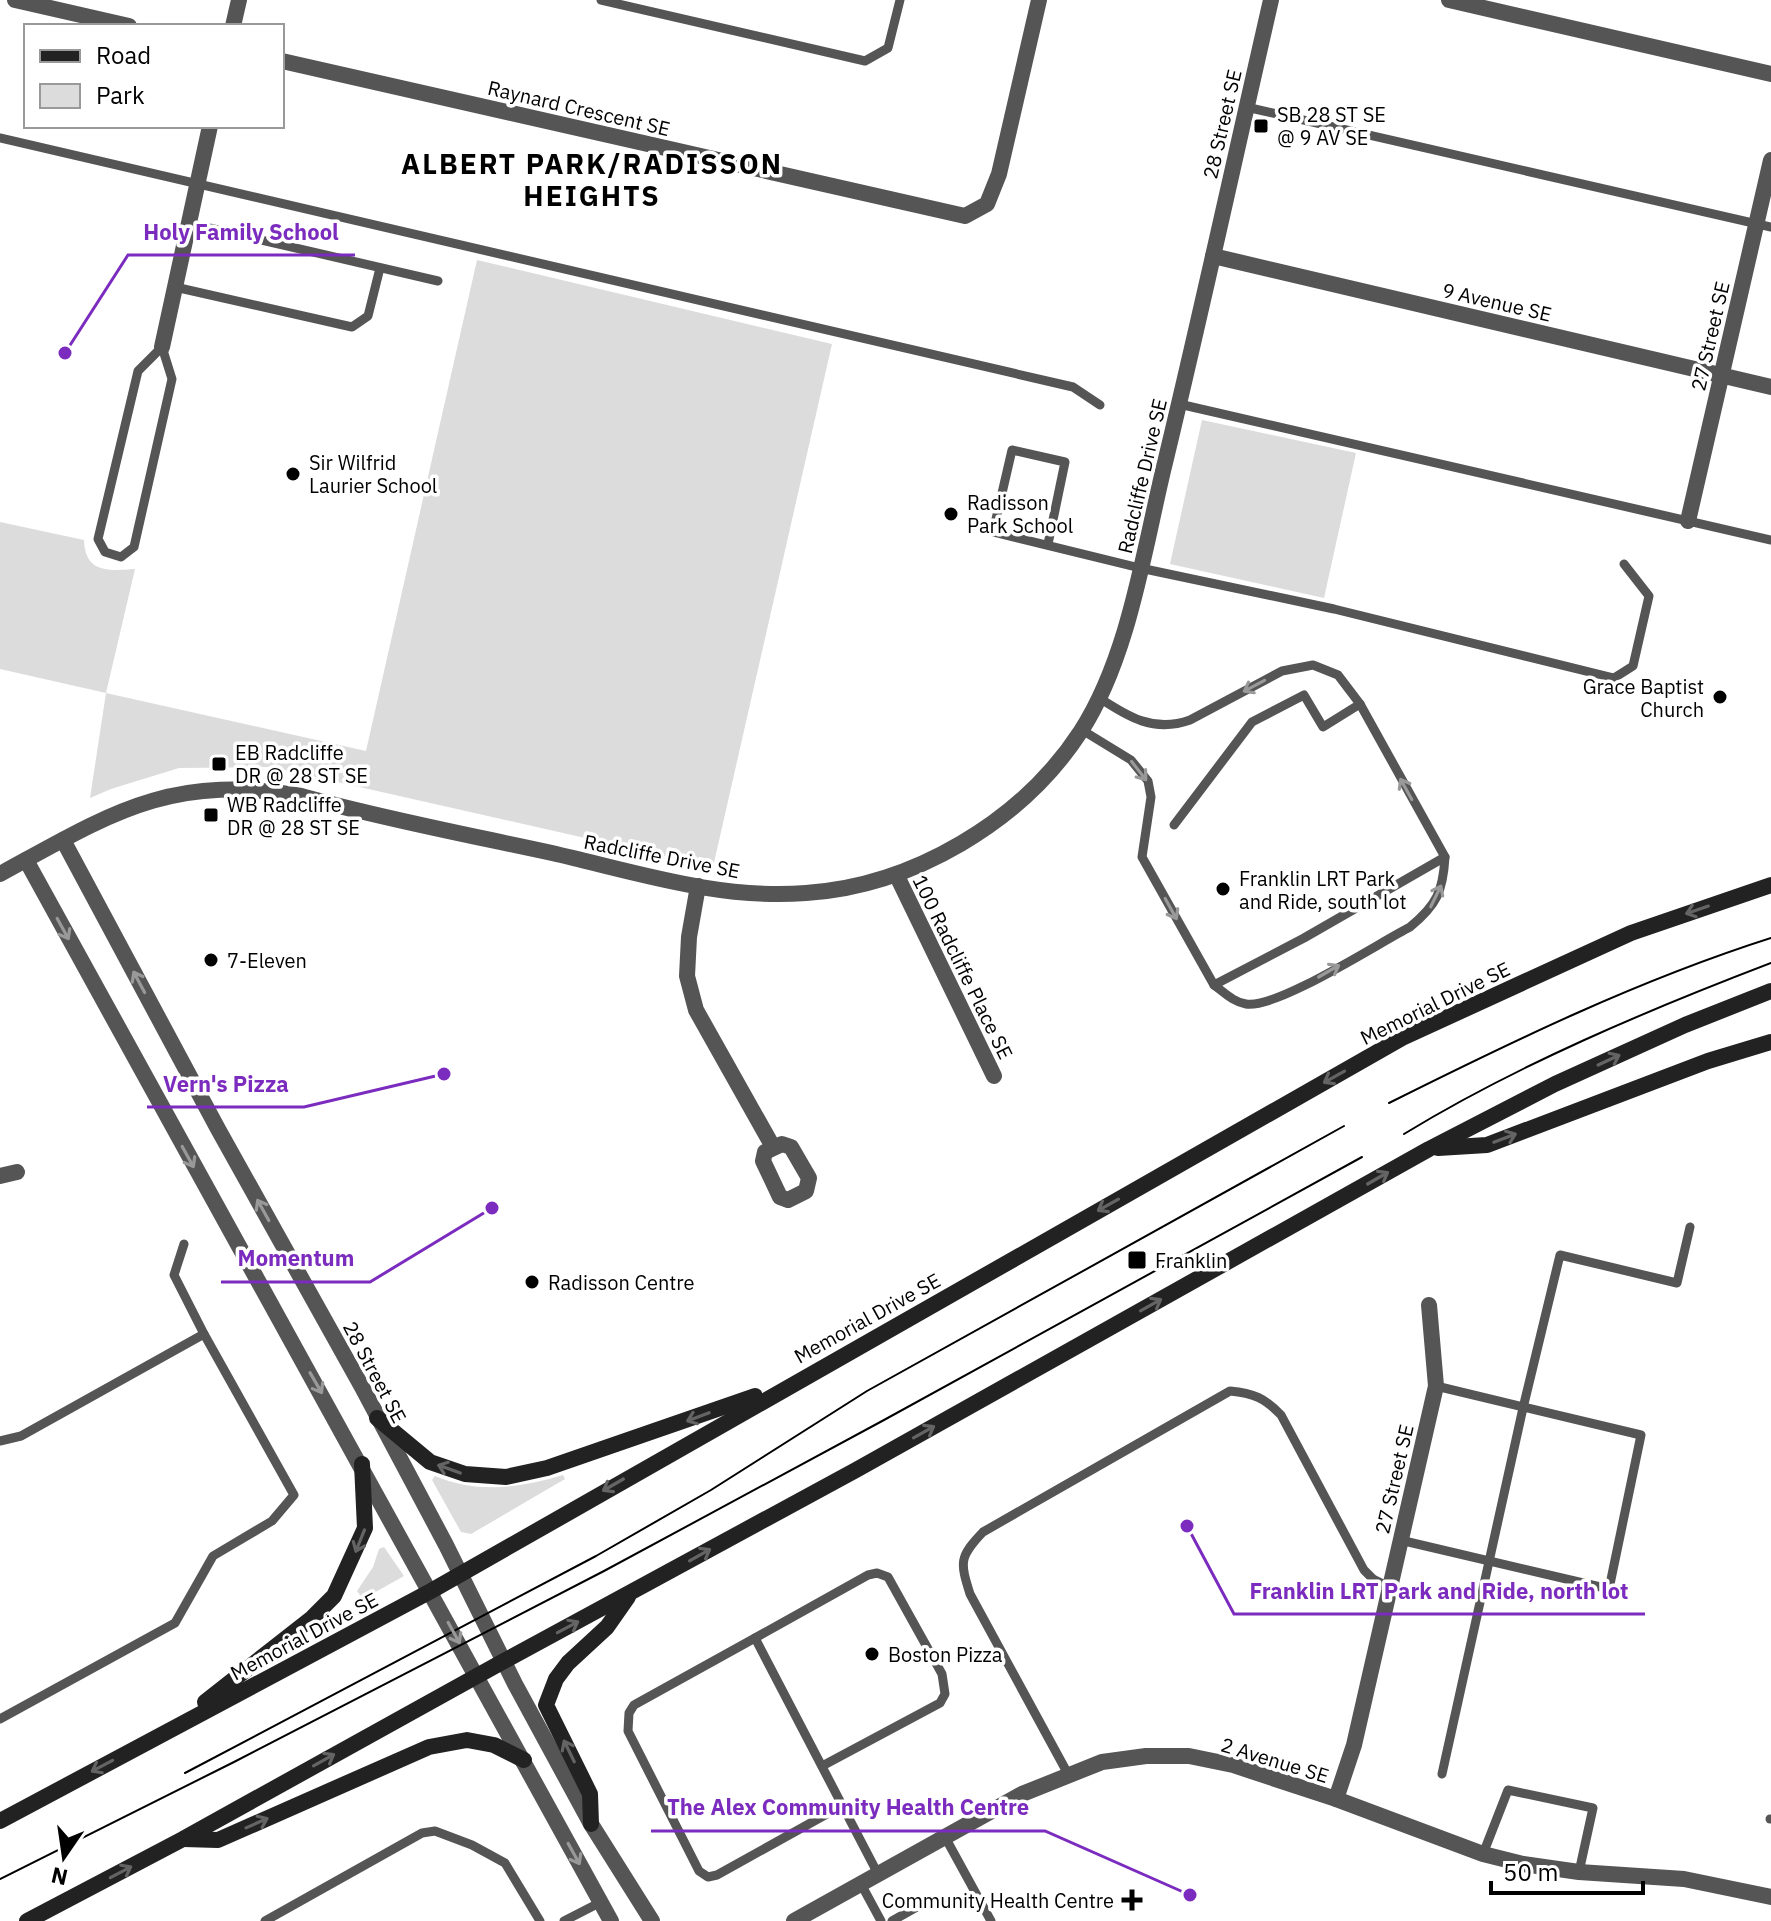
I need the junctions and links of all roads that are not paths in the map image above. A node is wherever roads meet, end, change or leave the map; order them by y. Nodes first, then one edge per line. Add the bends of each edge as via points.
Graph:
1 (15, 0) edge
2 (239, 0) edge
3 (601, 0) edge
4 (900, 0) edge
5 (1039, 0) edge
6 (1271, 0) edge
7 (1449, 0) edge
8 (120, 24) edge
9 (233, 24) edge
10 (284, 61) edge
11 (1771, 74) edge
12 (1246, 107) junction
13 (210, 128) edge
14 (0, 138) edge
15 (1771, 160) edge
16 (197, 183) junction
17 (188, 223) junction
18 (1763, 226) edge
19 (1213, 256) junction
20 (380, 268) junction
21 (438, 281) dead end
22 (175, 287) junction
23 (162, 347) junction
24 (1722, 375) junction
25 (1771, 387) edge
26 (1179, 404) junction
27 (1100, 405) dead end
28 (1688, 521) junction
29 (1771, 540) edge
30 (1048, 544) junction
31 (1624, 564) dead end
32 (1140, 568) junction
33 (1098, 697) junction
34 (1360, 704) junction
35 (1082, 730) junction
36 (1174, 825) dead end
37 (63, 840) junction
38 (1445, 857) junction
39 (26, 860) junction
40 (0, 874) edge
41 (897, 876) junction
42 (1771, 885) edge
43 (698, 886) junction
44 (1214, 985) junction
45 (1771, 991) edge
46 (1771, 1042) edge
47 (994, 1076) dead end
48 (773, 1147) dead end
49 (1429, 1149) junction
50 (17, 1172) dead end
51 (0, 1176) edge
52 (1690, 1227) dead end
53 (184, 1244) dead end
54 (1429, 1305) dead end
55 (204, 1334) junction
56 (1436, 1386) junction
57 (772, 1394) junction
58 (1523, 1408) junction
59 (377, 1418) junction
60 (0, 1441) edge
61 (362, 1464) junction
62 (1400, 1540) junction
63 (1489, 1560) junction
64 (460, 1573) junction
65 (1391, 1588) junction
66 (431, 1591) junction
67 (632, 1593) junction
68 (755, 1638) junction
69 (504, 1661) junction
70 (477, 1675) junction
71 (0, 1719) edge
72 (170, 1729) junction
73 (524, 1760) junction
74 (824, 1765) junction
75 (1068, 1774) junction
76 (1442, 1774) dead end
77 (1336, 1799) junction
78 (843, 1805) junction
79 (0, 1821) edge
80 (591, 1824) junction
81 (945, 1837) junction
82 (183, 1839) junction
83 (1483, 1854) junction
84 (1579, 1872) junction
85 (878, 1874) junction
86 (861, 1884) junction
87 (1771, 1897) edge
88 (931, 1899) dead end
89 (601, 1902) junction
90 (27, 1921) edge
91 (265, 1921) edge
92 (540, 1921) edge
93 (564, 1921) edge
94 (611, 1921) edge
95 (652, 1921) edge
96 (794, 1921) edge
97 (881, 1921) edge
98 (892, 1921) edge
99 (991, 1921) edge

1 - 8 street
2 - 9 street
3 - 4 lane via 865,61 888,48
5 - 10 street, Raynard Crescent SE via 999,174 987,204 965,216
6 - 12 street, 28 Street SE
7 - 11 street
12 - 18 lane
12 - 19 street, 28 Street SE
13 - 16 street
14 - 16 lane
15 - 18 street, 27 Street SE
16 - 17 street
16 - 27 lane via 1073,387
17 - 20 lane
17 - 22 street
18 - 24 street, 27 Street SE
19 - 24 street, 9 Avenue SE
19 - 26 street, Radcliffe Drive SE
20 - 21 lane
20 - 22 lane via 368,316 352,327
22 - 23 street
23 - 23 lane via 138,371 98,539 105,552 121,557 134,547 172,379
24 - 25 street, 9 Avenue SE
24 - 28 street, 27 Street SE
26 - 28 lane
26 - 32 street, Radcliffe Drive SE
28 - 29 lane
30 - 30 lane via 993,532 1012,450 1065,462
30 - 32 lane
31 - 32 lane via 1649,596 1633,666 1614,678
32 - 33 street, Radcliffe Drive SE via 1127,624
34 -> 33 lane via 1338,675 1313,665 1282,671 1174,725 1128,717
33 - 35 street, Radcliffe Drive SE
34 - 36 lane via 1323,727 1304,695 1252,722
38 -> 34 lane
35 - 41 street, Radcliffe Drive SE via 1004,813
35 -> 44 lane via 1131,760 1148,781 1151,797 1142,857
37 - 39 street, Radcliffe Drive SE
37 - 43 street, Radcliffe Drive SE via 144,802 191,791 245,789 301,796
59 -> 37 street, 28 Street SE
38 - 44 lane
44 -> 38 lane via 1244,1004 1286,996 1426,914 1438,897
39 - 40 street, Radcliffe Drive SE
39 -> 61 street
41 - 43 street, Radcliffe Drive SE via 804,894
41 - 47 street, 100 Radcliffe Place SE
42 -> 57 main road, Memorial Drive SE via 1631,933 1402,1038
43 - 48 street via 687,976 696,1010
49 -> 45 main road via 1555,1084
49 -> 46 main road via 1487,1145
67 -> 49 main road
50 - 51 street
52 - 58 lane via 1677,1283 1560,1255
53 - 55 lane via 174,1275
54 - 56 street, 27 Street SE
55 - 60 lane via 21,1436
55 - 71 lane via 294,1495 272,1521 213,1556 175,1623
56 - 58 lane
56 - 62 street, 27 Street SE
57 -> 59 main road via 748,1397 661,1431 506,1477 465,1474 430,1462
57 -> 64 main road, Memorial Drive SE
58 - 63 lane
58 - 63 lane via 1641,1435 1609,1589
59 - 64 street, 28 Street SE
61 - 66 street
61 -> 72 main road via 365,1528 334,1596
62 - 63 lane
62 - 65 street, 27 Street SE
63 - 76 lane
64 - 66 main road, Memorial Drive SE
64 - 69 street, 28 Street SE
65 - 75 lane via 1364,1570 1281,1415 1269,1401 1251,1393 1230,1391 983,1532 968,1547 962,1567 970,1594
65 - 77 street, 27 Street SE
66 -> 70 street
66 - 72 main road, Memorial Drive SE
69 -> 67 main road
80 -> 67 main road via 590,1794 546,1705 568,1663 607,1627
68 - 74 lane
68 - 74 lane via 877,1573 888,1577 942,1674 945,1694 940,1703
68 - 78 lane via 634,1705 629,1713 628,1731 699,1871 717,1875
69 - 70 main road
69 - 80 street, 28 Street SE
70 - 73 street
82 -> 70 main road
72 -> 79 main road, Memorial Drive SE
82 -> 73 main road via 218,1840 429,1747 467,1740 494,1745
73 -> 89 street
74 - 78 lane
75 - 77 street, 2 Avenue SE via 1102,1762 1189,1756
75 - 81 street, 2 Avenue SE
77 - 83 street, 2 Avenue SE
78 - 85 lane
80 - 95 street, 28 Street SE
81 - 85 street, 2 Avenue SE
81 - 99 lane
90 -> 82 main road
83 - 84 street, 2 Avenue SE
83 - 84 lane via 1508,1790 1593,1808
84 - 87 street, 2 Avenue SE via 1684,1879
85 - 86 street, 2 Avenue SE
86 - 96 street, 2 Avenue SE
86 - 97 lane
88 - 98 lane
89 - 93 lane
89 - 94 street
91 - 92 lane via 422,1833 435,1831 505,1863

